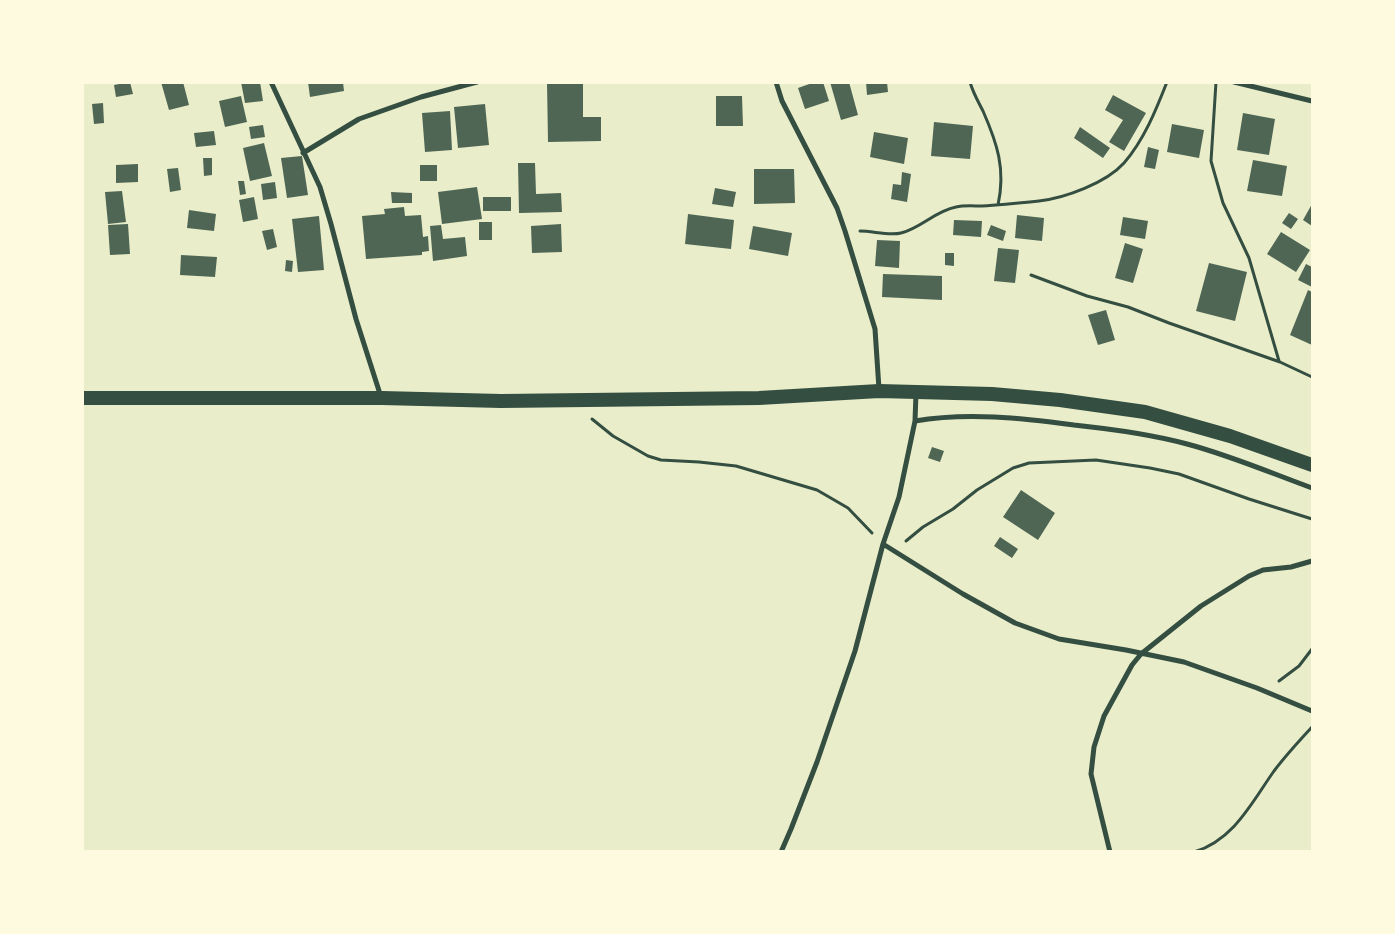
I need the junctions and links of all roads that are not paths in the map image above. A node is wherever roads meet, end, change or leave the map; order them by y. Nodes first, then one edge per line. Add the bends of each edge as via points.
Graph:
1 (271, 82) edge
2 (477, 82) edge
3 (776, 82) edge
4 (1234, 82) edge
5 (1244, 84) edge
6 (1312, 101) edge
7 (303, 153) junction
8 (879, 391) junction
9 (917, 391) junction
10 (82, 398) edge
11 (382, 398) junction
12 (915, 421) junction
13 (1312, 465) edge
14 (1312, 488) edge
15 (883, 544) junction
16 (1312, 560) edge
17 (1141, 654) junction
18 (1312, 711) edge
19 (781, 852) edge
20 (1110, 852) edge

1 - 7 street
2 - 7 street via 359,119
3 - 8 street via 782,101 845,230 875,329
4 - 5 street
5 - 6 street
7 - 11 street via 320,186 356,319
8 - 9 highway
8 - 11 highway via 759,398 501,401
9 - 12 street
9 - 13 highway via 1060,400 1145,412 1230,436
10 - 11 highway
12 - 14 street via 955,416 983,417 1112,429 1187,444
12 - 15 street via 899,497
15 - 17 street via 1015,623 1059,639
15 - 19 street via 855,651 814,771
16 - 17 street via 1249,576 1201,606
17 - 18 street via 1184,662
17 - 20 street via 1104,716 1094,747 1090,774

